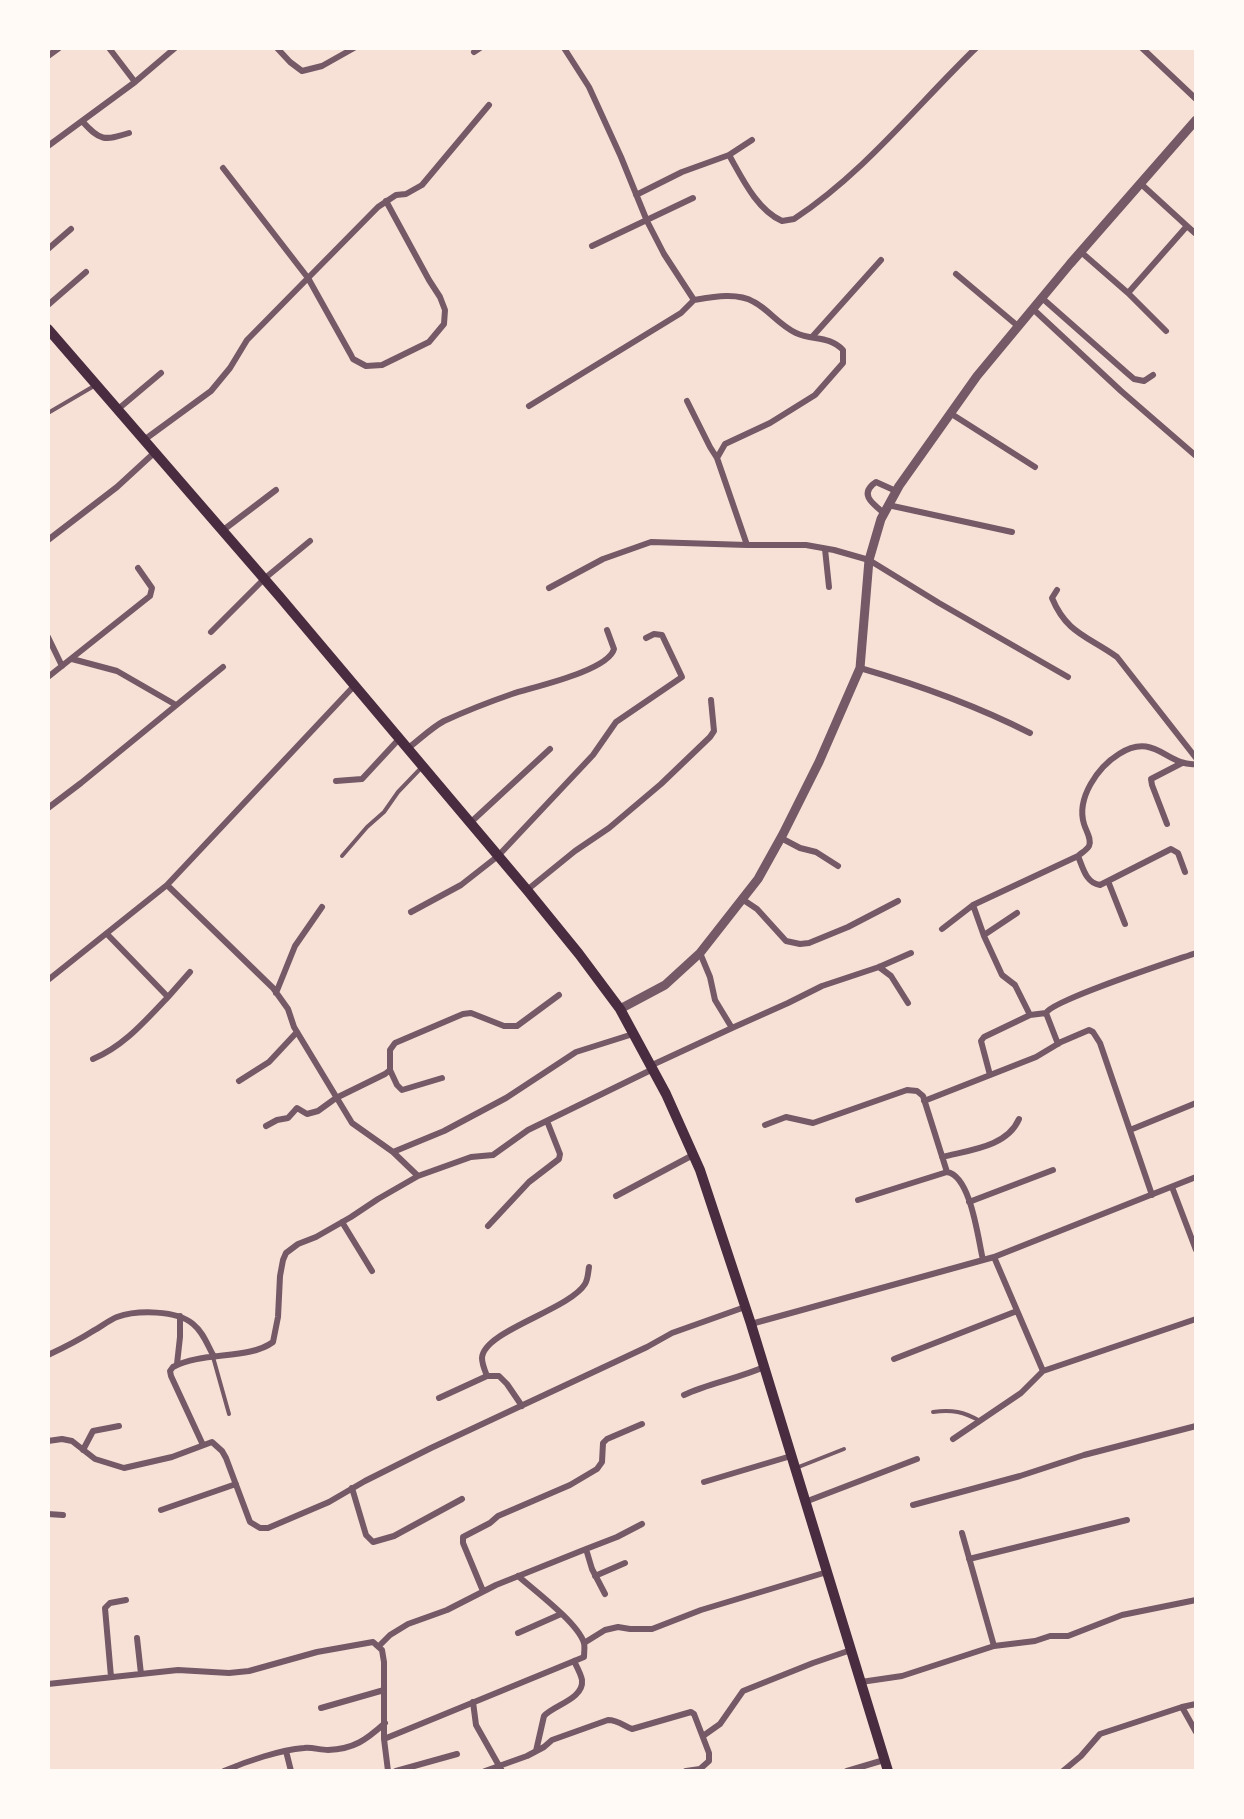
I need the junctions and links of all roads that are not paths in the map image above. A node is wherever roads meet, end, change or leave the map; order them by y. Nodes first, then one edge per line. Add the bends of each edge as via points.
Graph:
1 (59, 48) edge
2 (109, 48) edge
3 (175, 48) edge
4 (277, 48) edge
5 (354, 48) edge
6 (480, 48) edge
7 (564, 48) edge
8 (976, 48) edge
9 (1142, 48) edge
10 (474, 52) dead end
11 (48, 57) edge
12 (135, 82) junction
13 (1196, 99) edge
14 (489, 105) dead end
15 (1196, 120) edge
16 (82, 121) junction
17 (129, 133) dead end
18 (752, 140) dead end
19 (48, 146) edge
20 (729, 155) junction
21 (223, 168) dead end
22 (1140, 183) junction
23 (636, 195) junction
24 (693, 198) dead end
25 (386, 201) junction
26 (647, 221) junction
27 (1187, 226) junction
28 (70, 229) dead end
29 (1196, 234) edge
30 (592, 246) dead end
31 (48, 249) edge
32 (1081, 252) junction
33 (881, 260) dead end
34 (86, 272) dead end
35 (956, 274) dead end
36 (308, 278) junction
37 (1128, 293) junction
38 (1042, 298) junction
39 (694, 300) junction
40 (48, 305) edge
41 (1033, 309) junction
42 (1019, 327) junction
43 (48, 329) edge
44 (1166, 331) dead end
45 (812, 337) junction
46 (161, 373) dead end
47 (1153, 375) dead end
48 (96, 385) junction
49 (687, 401) dead end
50 (529, 406) dead end
51 (117, 410) junction
52 (950, 412) junction
53 (48, 413) edge
54 (144, 440) junction
55 (154, 453) junction
56 (1196, 456) edge
57 (717, 458) junction
58 (1035, 467) dead end
59 (276, 490) dead end
60 (896, 491) junction
61 (886, 509) junction
62 (222, 531) junction
63 (1012, 532) dead end
64 (48, 540) edge
65 (310, 542) dead end
66 (747, 545) junction
67 (825, 549) junction
68 (869, 560) junction
69 (138, 568) dead end
70 (264, 579) junction
71 (829, 587) dead end
72 (549, 588) dead end
73 (1057, 590) dead end
74 (607, 630) dead end
75 (211, 632) dead end
76 (48, 637) edge
77 (646, 639) dead end
78 (72, 658) junction
79 (63, 666) junction
80 (223, 667) dead end
81 (860, 668) junction
82 (48, 677) edge
83 (1068, 677) dead end
84 (354, 686) junction
85 (711, 700) dead end
86 (176, 705) junction
87 (1030, 734) dead end
88 (399, 740) junction
89 (407, 749) junction
90 (550, 749) dead end
91 (1196, 758) edge
92 (1182, 763) junction
93 (1196, 764) edge
94 (422, 766) junction
95 (336, 781) dead end
96 (48, 808) edge
97 (469, 823) junction
98 (1167, 824) dead end
99 (781, 838) junction
100 (1078, 855) junction
101 (342, 856) dead end
102 (498, 856) junction
103 (838, 866) dead end
104 (1185, 872) dead end
105 (1108, 880) junction
106 (167, 885) junction
107 (527, 890) junction
108 (742, 899) junction
109 (898, 901) dead end
110 (973, 905) junction
111 (322, 907) dead end
112 (411, 912) dead end
113 (1017, 913) dead end
114 (1125, 924) dead end
115 (942, 930) dead end
116 (107, 934) junction
117 (984, 935) junction
118 (700, 953) junction
119 (911, 953) dead end
120 (1196, 953) edge
121 (879, 967) junction
122 (190, 972) dead end
123 (48, 980) edge
124 (276, 993) junction
125 (559, 995) dead end
126 (168, 997) junction
127 (908, 1003) dead end
128 (620, 1009) junction
129 (1046, 1013) junction
130 (1030, 1015) junction
131 (732, 1028) junction
132 (297, 1032) junction
133 (633, 1034) junction
134 (1058, 1044) junction
135 (93, 1059) dead end
136 (650, 1068) junction
137 (390, 1070) junction
138 (990, 1075) junction
139 (442, 1078) dead end
140 (239, 1081) dead end
141 (336, 1098) junction
142 (924, 1101) junction
143 (1196, 1103) edge
144 (1019, 1119) dead end
145 (547, 1121) junction
146 (765, 1125) dead end
147 (266, 1126) dead end
148 (1130, 1130) junction
149 (393, 1152) junction
150 (693, 1155) junction
151 (942, 1157) junction
152 (1053, 1170) dead end
153 (946, 1172) junction
154 (418, 1176) junction
155 (1196, 1177) edge
156 (1173, 1187) junction
157 (1152, 1195) junction
158 (616, 1196) dead end
159 (858, 1200) dead end
160 (969, 1202) junction
161 (342, 1222) junction
162 (488, 1226) dead end
163 (1196, 1250) edge
164 (994, 1257) junction
165 (983, 1260) junction
166 (589, 1266) dead end
167 (372, 1271) dead end
168 (744, 1304) junction
169 (1017, 1311) junction
170 (180, 1316) junction
171 (1196, 1319) edge
172 (751, 1324) junction
173 (48, 1355) edge
174 (213, 1355) junction
175 (894, 1359) dead end
176 (177, 1364) junction
177 (764, 1367) junction
178 (1043, 1371) junction
179 (486, 1376) junction
180 (684, 1395) dead end
181 (439, 1398) dead end
182 (522, 1406) junction
183 (933, 1412) dead end
184 (229, 1414) dead end
185 (980, 1421) junction
186 (642, 1424) dead end
187 (119, 1426) dead end
188 (1196, 1426) edge
189 (953, 1439) dead end
190 (48, 1441) edge
191 (203, 1445) junction
192 (844, 1449) dead end
193 (83, 1450) junction
194 (791, 1456) junction
195 (917, 1460) dead end
196 (795, 1468) junction
197 (704, 1482) dead end
198 (236, 1484) junction
199 (352, 1488) junction
200 (462, 1499) dead end
201 (805, 1502) junction
202 (913, 1505) dead end
203 (161, 1510) dead end
204 (48, 1514) edge
205 (63, 1515) dead end
206 (1127, 1520) dead end
207 (642, 1524) dead end
208 (962, 1533) dead end
209 (586, 1550) junction
210 (969, 1560) junction
211 (625, 1563) dead end
212 (827, 1572) junction
213 (518, 1576) junction
214 (596, 1576) junction
215 (483, 1591) junction
216 (605, 1594) dead end
217 (126, 1600) dead end
218 (1196, 1600) edge
219 (561, 1614) junction
220 (518, 1633) dead end
221 (138, 1638) dead end
222 (584, 1643) junction
223 (379, 1646) junction
224 (994, 1646) junction
225 (851, 1650) junction
226 (574, 1662) junction
227 (141, 1674) junction
228 (111, 1677) junction
229 (861, 1682) junction
230 (48, 1684) edge
231 (384, 1690) junction
232 (472, 1702) junction
233 (1196, 1704) edge
234 (1182, 1707) junction
235 (321, 1708) dead end
236 (385, 1723) junction
237 (1196, 1732) edge
238 (703, 1736) junction
239 (384, 1739) junction
240 (286, 1751) junction
241 (536, 1751) junction
242 (457, 1754) dead end
243 (886, 1766) edge
244 (501, 1768) edge
245 (224, 1771) edge
246 (291, 1771) edge
247 (388, 1771) edge
248 (396, 1771) edge
249 (485, 1771) edge
250 (686, 1771) edge
251 (847, 1771) edge
252 (1064, 1771) edge

1 - 11 street
2 - 12 street
3 - 12 street
4 - 5 street via 302,71 322,66
6 - 10 street
7 - 23 street via 589,87
8 - 20 street via 869,159 794,219 782,221 765,210
9 - 13 street
12 - 16 street
14 - 25 street via 422,184
15 - 22 street
16 - 17 street via 108,140
16 - 19 street
18 - 20 street
20 - 23 street
21 - 36 street
22 - 27 street
22 - 32 street
23 - 26 street
24 - 26 street
25 - 36 street
25 - 36 street via 445,310 444,324 429,342 382,365 366,366 353,359
26 - 30 street
26 - 39 street
27 - 29 street
27 - 37 street
28 - 31 street
32 - 37 street
32 - 38 street
33 - 45 street
34 - 40 street
35 - 42 street
36 - 54 street via 247,340 211,391
37 - 44 street
38 - 41 street
38 - 47 street via 1134,379 1144,381
39 - 45 street via 731,296 754,302 797,334
39 - 50 street via 681,313
41 - 42 street
41 - 56 street
42 - 52 street
43 - 48 main road
45 - 57 street via 835,342 843,350 843,363 815,395 726,444
46 - 51 street
48 - 51 main road
48 - 53 lane
49 - 57 street
51 - 54 main road
52 - 58 street
52 - 60 street
54 - 55 main road
55 - 62 main road
55 - 64 street
57 - 66 street
59 - 62 street
60 - 61 street
60 - 61 street via 876,482 868,490 870,503
61 - 63 street
61 - 68 street
62 - 70 main road
65 - 70 street
66 - 67 street via 806,545
66 - 72 street via 651,543 603,559
67 - 68 street
67 - 71 street
68 - 81 street
68 - 83 street
69 - 78 street via 152,588 150,596
70 - 75 street
70 - 84 main road
73 - 91 street via 1052,598 1064,621 1077,634 1117,657
74 - 89 street via 614,649 610,657 571,677 514,693 442,722
76 - 79 street
77 - 102 street via 654,634 662,636 682,677 616,722 593,755
78 - 79 street
78 - 86 street via 117,671
79 - 82 street
80 - 86 street
81 - 87 street via 963,701
81 - 99 street
84 - 88 main road
84 - 106 street
85 - 107 street via 714,731 710,737 662,784
86 - 96 street
88 - 89 main road
88 - 95 street via 362,779
89 - 94 main road
90 - 97 street
92 - 93 street
92 - 98 street via 1152,779
92 - 100 street via 1161,750 1145,747 1128,748 1109,760 1095,776 1083,806 1090,843
94 - 97 main road
94 - 101 lane
97 - 102 main road
99 - 103 street
99 - 108 street
100 - 105 street via 1089,882 1100,885
100 - 110 street
102 - 107 main road
102 - 112 street via 461,885
104 - 105 street via 1178,853 1171,849
105 - 114 street
106 - 116 street
106 - 124 street
107 - 128 main road
108 - 109 street via 786,940 800,944 848,927
108 - 118 street
110 - 115 street
110 - 117 street
111 - 124 street via 295,946
113 - 117 street
116 - 123 street
116 - 126 street
117 - 130 street via 1002,975 1015,985
118 - 128 street via 665,985
118 - 131 street via 715,1000
119 - 121 street
120 - 129 street via 1072,998
121 - 127 street via 891,976
121 - 131 street via 822,986
122 - 126 street
124 - 132 street
125 - 137 street via 517,1026 463,1014 395,1044 390,1050
126 - 135 street via 126,1040
128 - 133 main road
129 - 130 street
129 - 134 street
130 - 138 street via 982,1039
131 - 136 street
132 - 140 street via 269,1062
132 - 141 street
133 - 136 main road
133 - 149 street via 576,1052 506,1098 444,1131
134 - 138 street
134 - 148 street via 1089,1030 1093,1032
136 - 145 street
136 - 150 main road
137 - 139 street via 402,1090
137 - 141 street
138 - 142 street
141 - 147 street via 310,1114 297,1108 288,1118
141 - 149 street via 352,1123
142 - 146 street via 917,1091 908,1090 811,1123 786,1117
142 - 151 street
143 - 148 street
144 - 151 street via 1008,1136
145 - 154 street via 493,1155 471,1157
145 - 162 street via 559,1159 529,1182
148 - 157 street
149 - 154 street
150 - 158 street
150 - 168 main road
151 - 153 street
152 - 160 street
153 - 159 street
153 - 160 street via 958,1178
154 - 161 street
155 - 156 street
156 - 157 street
156 - 163 street
157 - 164 street
160 - 165 street
161 - 167 street
161 - 174 street via 286,1253 273,1342 249,1352
164 - 165 street
164 - 169 street
165 - 172 street
166 - 179 street via 588,1278 578,1292 488,1345 482,1359
168 - 172 main road
168 - 182 street via 672,1333
169 - 175 street
169 - 178 street
170 - 173 street via 149,1312 115,1317
170 - 174 street via 193,1323
170 - 176 street
171 - 178 street
172 - 177 main road
174 - 176 street
174 - 184 lane
176 - 191 street via 170,1374
177 - 180 street
177 - 194 main road
178 - 185 street
179 - 181 street
179 - 182 street via 499,1376
182 - 199 street
183 - 185 lane via 955,1410
185 - 189 street
186 - 215 street via 603,1443 602,1462 597,1469 463,1537
187 - 193 street via 93,1431
188 - 202 street
190 - 193 street via 72,1441
191 - 193 street via 124,1468 95,1459
191 - 198 street via 212,1442 222,1451
192 - 196 lane
194 - 196 main road
194 - 197 street
195 - 201 street
196 - 201 main road
198 - 199 street via 250,1522 260,1528 329,1502
198 - 203 street
199 - 200 street via 366,1534 374,1542 394,1536
201 - 212 main road
204 - 205 street
206 - 210 street
207 - 209 street
208 - 210 street
209 - 213 street
209 - 214 street
210 - 224 street
211 - 214 street
212 - 222 street via 652,1629 605,1630
212 - 225 main road
213 - 215 street
213 - 219 street
214 - 216 street
215 - 223 street via 408,1624
217 - 228 street via 105,1608
218 - 224 street via 1122,1615 1068,1636
219 - 220 street
219 - 222 street
221 - 227 street
222 - 226 street via 584,1657
223 - 227 street via 365,1642 249,1671
223 - 231 street via 384,1662
224 - 229 street via 902,1676
225 - 229 main road
225 - 238 street via 742,1691 720,1724
226 - 232 street
226 - 241 street via 582,1680 581,1688 544,1716
227 - 228 street
228 - 230 street
229 - 243 main road
231 - 235 street
231 - 236 street
232 - 239 street
232 - 244 street via 476,1725
233 - 234 street
234 - 237 street
234 - 252 street via 1100,1734
236 - 239 street
236 - 240 street via 350,1747
238 - 241 street via 694,1714 686,1712 632,1729 608,1720 552,1740
238 - 250 street via 709,1761 700,1769
239 - 247 street
240 - 245 street
240 - 246 street
241 - 244 street
242 - 248 street
243 - 251 street
244 - 249 street

